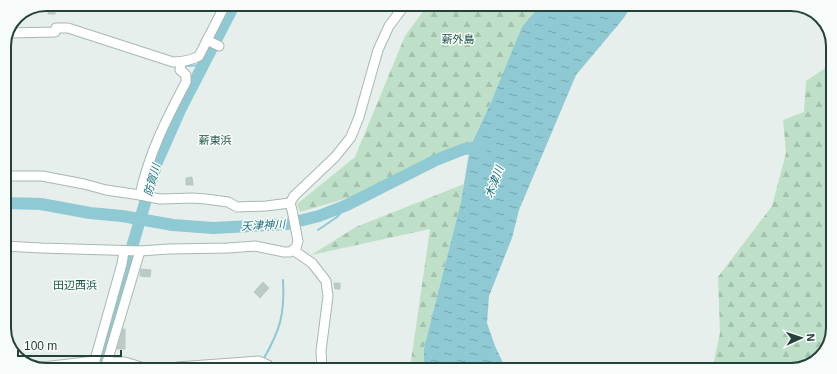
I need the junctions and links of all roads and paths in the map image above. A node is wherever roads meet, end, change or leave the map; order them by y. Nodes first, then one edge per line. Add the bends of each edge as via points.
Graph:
1 (222, 11) edge
2 (400, 11) edge
3 (14, 33) edge
4 (208, 41) junction
5 (218, 46) dead end
6 (181, 62) junction
7 (11, 176) edge
8 (140, 195) junction
9 (290, 203) junction
10 (11, 246) edge
11 (293, 250) junction
12 (124, 251) junction
13 (140, 251) junction
14 (94, 363) edge
15 (128, 363) edge
16 (232, 363) edge
17 (264, 363) edge
18 (322, 363) edge

1 - 4 street
2 - 9 street via 389,26 378,50 351,137
3 - 6 street via 55,32 56,28 68,28 173,62
4 - 5 street
4 - 6 street via 199,56
6 - 8 street via 180,70 186,75 186,82 162,129 145,171
7 - 8 street via 42,176
8 - 9 street via 160,199 206,199 228,202 237,207
9 - 11 street via 298,244
10 - 12 street
11 - 13 street via 284,252 255,246
11 - 18 street via 312,263 326,281 328,296
12 - 13 street
12 - 14 street
13 - 15 street via 107,362
16 - 17 street

